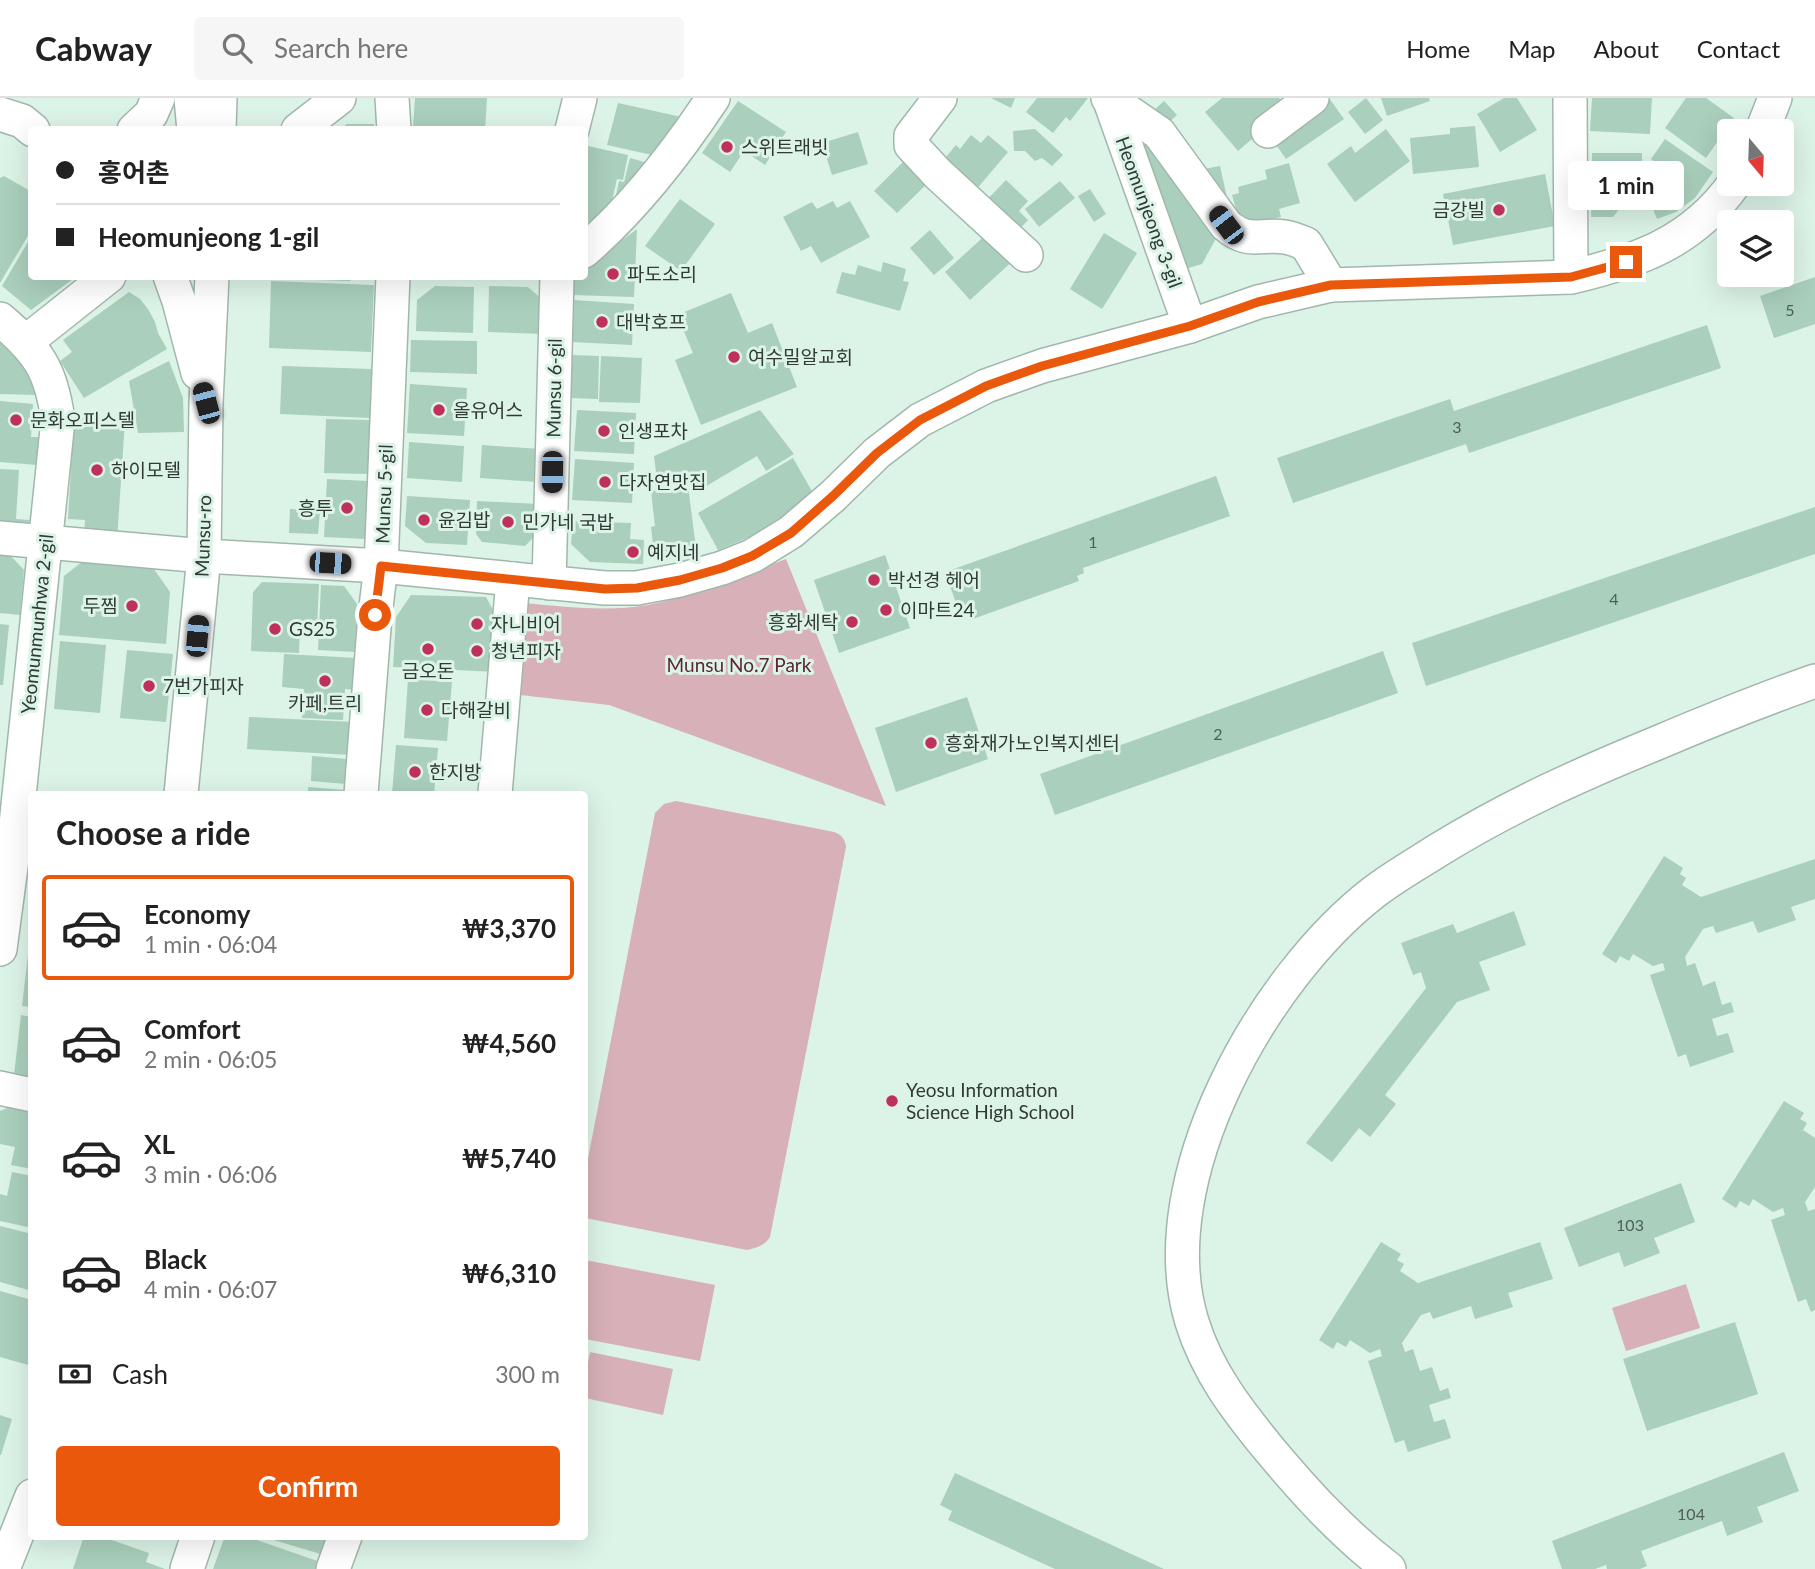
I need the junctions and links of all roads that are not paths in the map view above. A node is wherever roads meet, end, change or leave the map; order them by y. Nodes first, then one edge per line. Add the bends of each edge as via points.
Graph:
1 (158, 98) edge
2 (191, 98) edge
3 (220, 98) edge
4 (339, 98) edge
5 (392, 98) edge
6 (580, 98) edge
7 (713, 98) edge
8 (940, 98) edge
9 (1109, 98) edge
10 (1312, 98) edge
11 (1570, 98) edge
12 (1775, 98) edge
13 (1767, 119) edge
14 (138, 126) edge
15 (194, 126) edge
16 (219, 126) edge
17 (303, 126) edge
18 (394, 126) edge
19 (573, 126) edge
20 (1268, 131) dead end
21 (1725, 196) edge
22 (588, 248) edge
23 (1026, 255) dead end
24 (1571, 277) junction
25 (104, 280) edge
26 (171, 280) edge
27 (212, 280) edge
28 (393, 280) edge
29 (557, 280) edge
30 (1331, 285) junction
31 (0, 319) edge
32 (1190, 326) junction
33 (27, 341) junction
34 (206, 403) junction
35 (0, 538) edge
36 (45, 542) junction
37 (204, 556) junction
38 (381, 566) junction
39 (513, 579) junction
40 (549, 583) junction
41 (1815, 681) edge
42 (181, 791) edge
43 (361, 791) edge
44 (495, 791) edge
45 (0, 949) edge
46 (0, 1088) edge
47 (28, 1094) edge
48 (28, 1506) edge
49 (197, 1540) edge
50 (344, 1540) edge
51 (3, 1569) edge
52 (187, 1569) edge
53 (333, 1569) edge
54 (1389, 1569) edge

1 - 14 street via 151,114
2 - 15 street
3 - 16 street
4 - 17 street
5 - 18 street
6 - 19 street
7 - 22 street via 657,175 615,225
8 - 23 street via 911,136 911,145
9 - 30 street via 1159,133 1233,231 1249,237 1283,236 1306,244
9 - 32 street, Heomunjeong 3-gil
10 - 20 street
11 - 24 street
12 - 13 street
21 - 24 street via 1716,209 1671,243 1626,262
24 - 30 street
25 - 33 street
26 - 34 street
27 - 34 street, Munsu-ro
28 - 38 street, Munsu 5-gil
29 - 40 street, Munsu 6-gil
30 - 32 street via 1258,302
31 - 33 street, Yeomunmunhwa 2-gil
32 - 40 street via 1042,366 932,412 877,453 791,533 737,563 637,588
33 - 36 street, Yeomunmunhwa 2-gil via 49,374 58,420
34 - 37 street, Munsu-ro
35 - 36 street
36 - 37 street
36 - 45 street, Yeomunmunhwa 2-gil
37 - 38 street
37 - 42 street, Munsu-ro
38 - 39 street
38 - 43 street, Munsu 5-gil
39 - 40 street
39 - 44 street
41 - 54 street via 1561,782 1489,819 1398,875 1316,945 1260,1019 1223,1088 1191,1182 1185,1222 1184,1289 1192,1322 1208,1364 1239,1412 1310,1499
46 - 47 street
48 - 51 street
49 - 52 street
50 - 53 street

